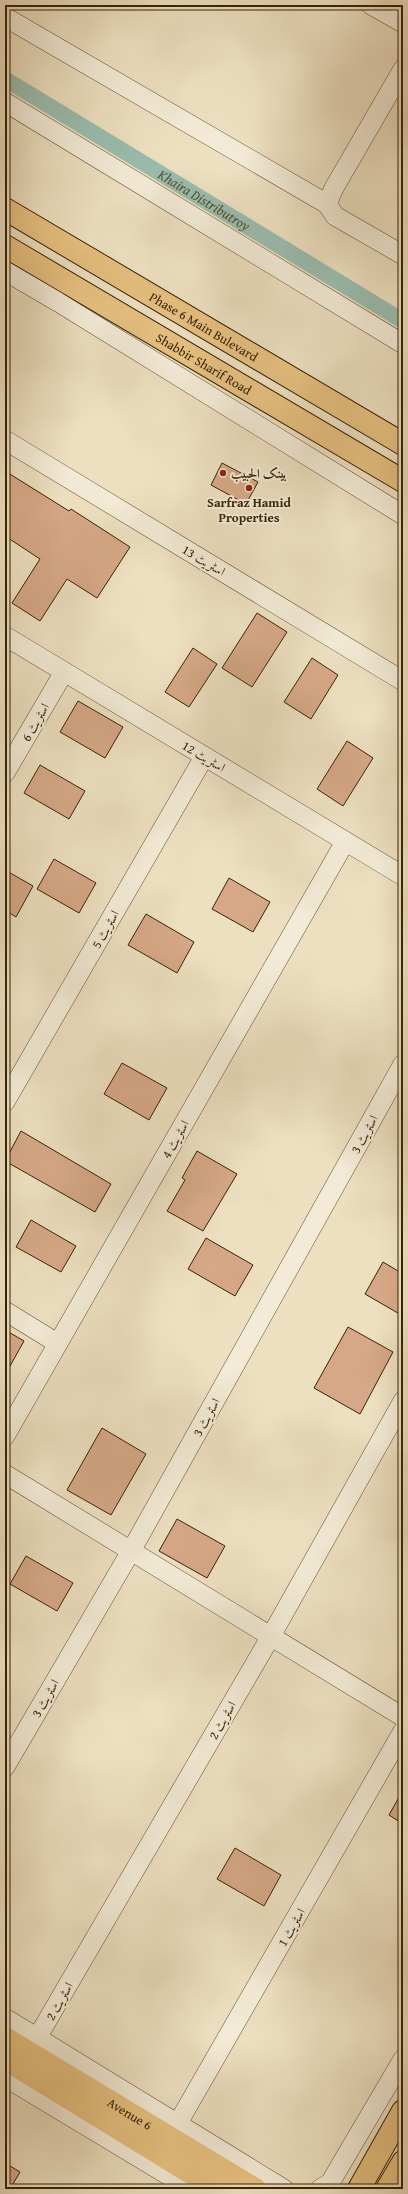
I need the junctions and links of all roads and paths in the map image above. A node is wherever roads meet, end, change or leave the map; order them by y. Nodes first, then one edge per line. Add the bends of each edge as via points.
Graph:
1 (372, 5) edge
2 (5, 17) edge
3 (403, 23) edge
4 (403, 69) edge
5 (5, 102) edge
6 (327, 204) junction
7 (5, 209) edge
8 (5, 246) edge
9 (403, 255) edge
10 (5, 271) edge
11 (403, 344) edge
12 (5, 440) edge
13 (403, 444) edge
14 (402, 481) edge
15 (403, 515) edge
16 (5, 636) edge
17 (64, 672) junction
18 (403, 681) edge
19 (204, 757) junction
20 (5, 773) edge
21 (345, 842) junction
22 (403, 876) edge
23 (403, 1064) edge
24 (5, 1102) edge
25 (5, 1311) edge
26 (57, 1343) junction
27 (403, 1401) edge
28 (5, 1436) edge
29 (5, 1474) edge
30 (131, 1551) junction
31 (271, 1636) junction
32 (403, 1717) edge
33 (403, 1731) edge
34 (5, 1767) edge
35 (5, 2018) edge
36 (5, 2038) edge
37 (37, 2038) junction
38 (5, 2059) edge
39 (403, 2059) edge
40 (5, 2077) edge
41 (403, 2111) edge
42 (178, 2123) junction
43 (372, 2167) junction
44 (270, 2188) edge
45 (191, 2189) edge
46 (217, 2189) edge
47 (320, 2189) edge
48 (345, 2189) edge
49 (359, 2189) edge

1 - 3 street
2 - 6 street
4 - 6 street
5 - 11 street
6 - 9 street via 335,216
7 - 13 main road, Phase 6 Main Bulevard
8 - 14 main road, Shabbir Sharif Road
10 - 15 street
12 - 18 street, اسٹریٹ 13
16 - 17 street, اسٹریٹ 12
17 - 19 street, اسٹریٹ 12
17 - 20 street, اسٹریٹ 6
19 - 21 street, اسٹریٹ 12
19 - 24 street, اسٹریٹ 5
21 - 22 street, اسٹریٹ 12
21 - 26 street, اسٹریٹ 4
23 - 30 street, اسٹریٹ 3
25 - 26 street
26 - 28 street, اسٹریٹ 4
27 - 31 street, اسٹریٹ 2
29 - 30 street
30 - 31 street
30 - 34 street, اسٹریٹ 3
31 - 32 street
31 - 37 street, اسٹریٹ 2
33 - 42 street, اسٹریٹ 1
35 - 37 street
36 - 44 main road, Avenue 6
37 - 42 street
38 - 46 main road, Avenue 6
39 - 47 street via 330,2183
40 - 45 street
41 - 43 main road
42 - 44 street
43 - 48 main road
43 - 49 main road

